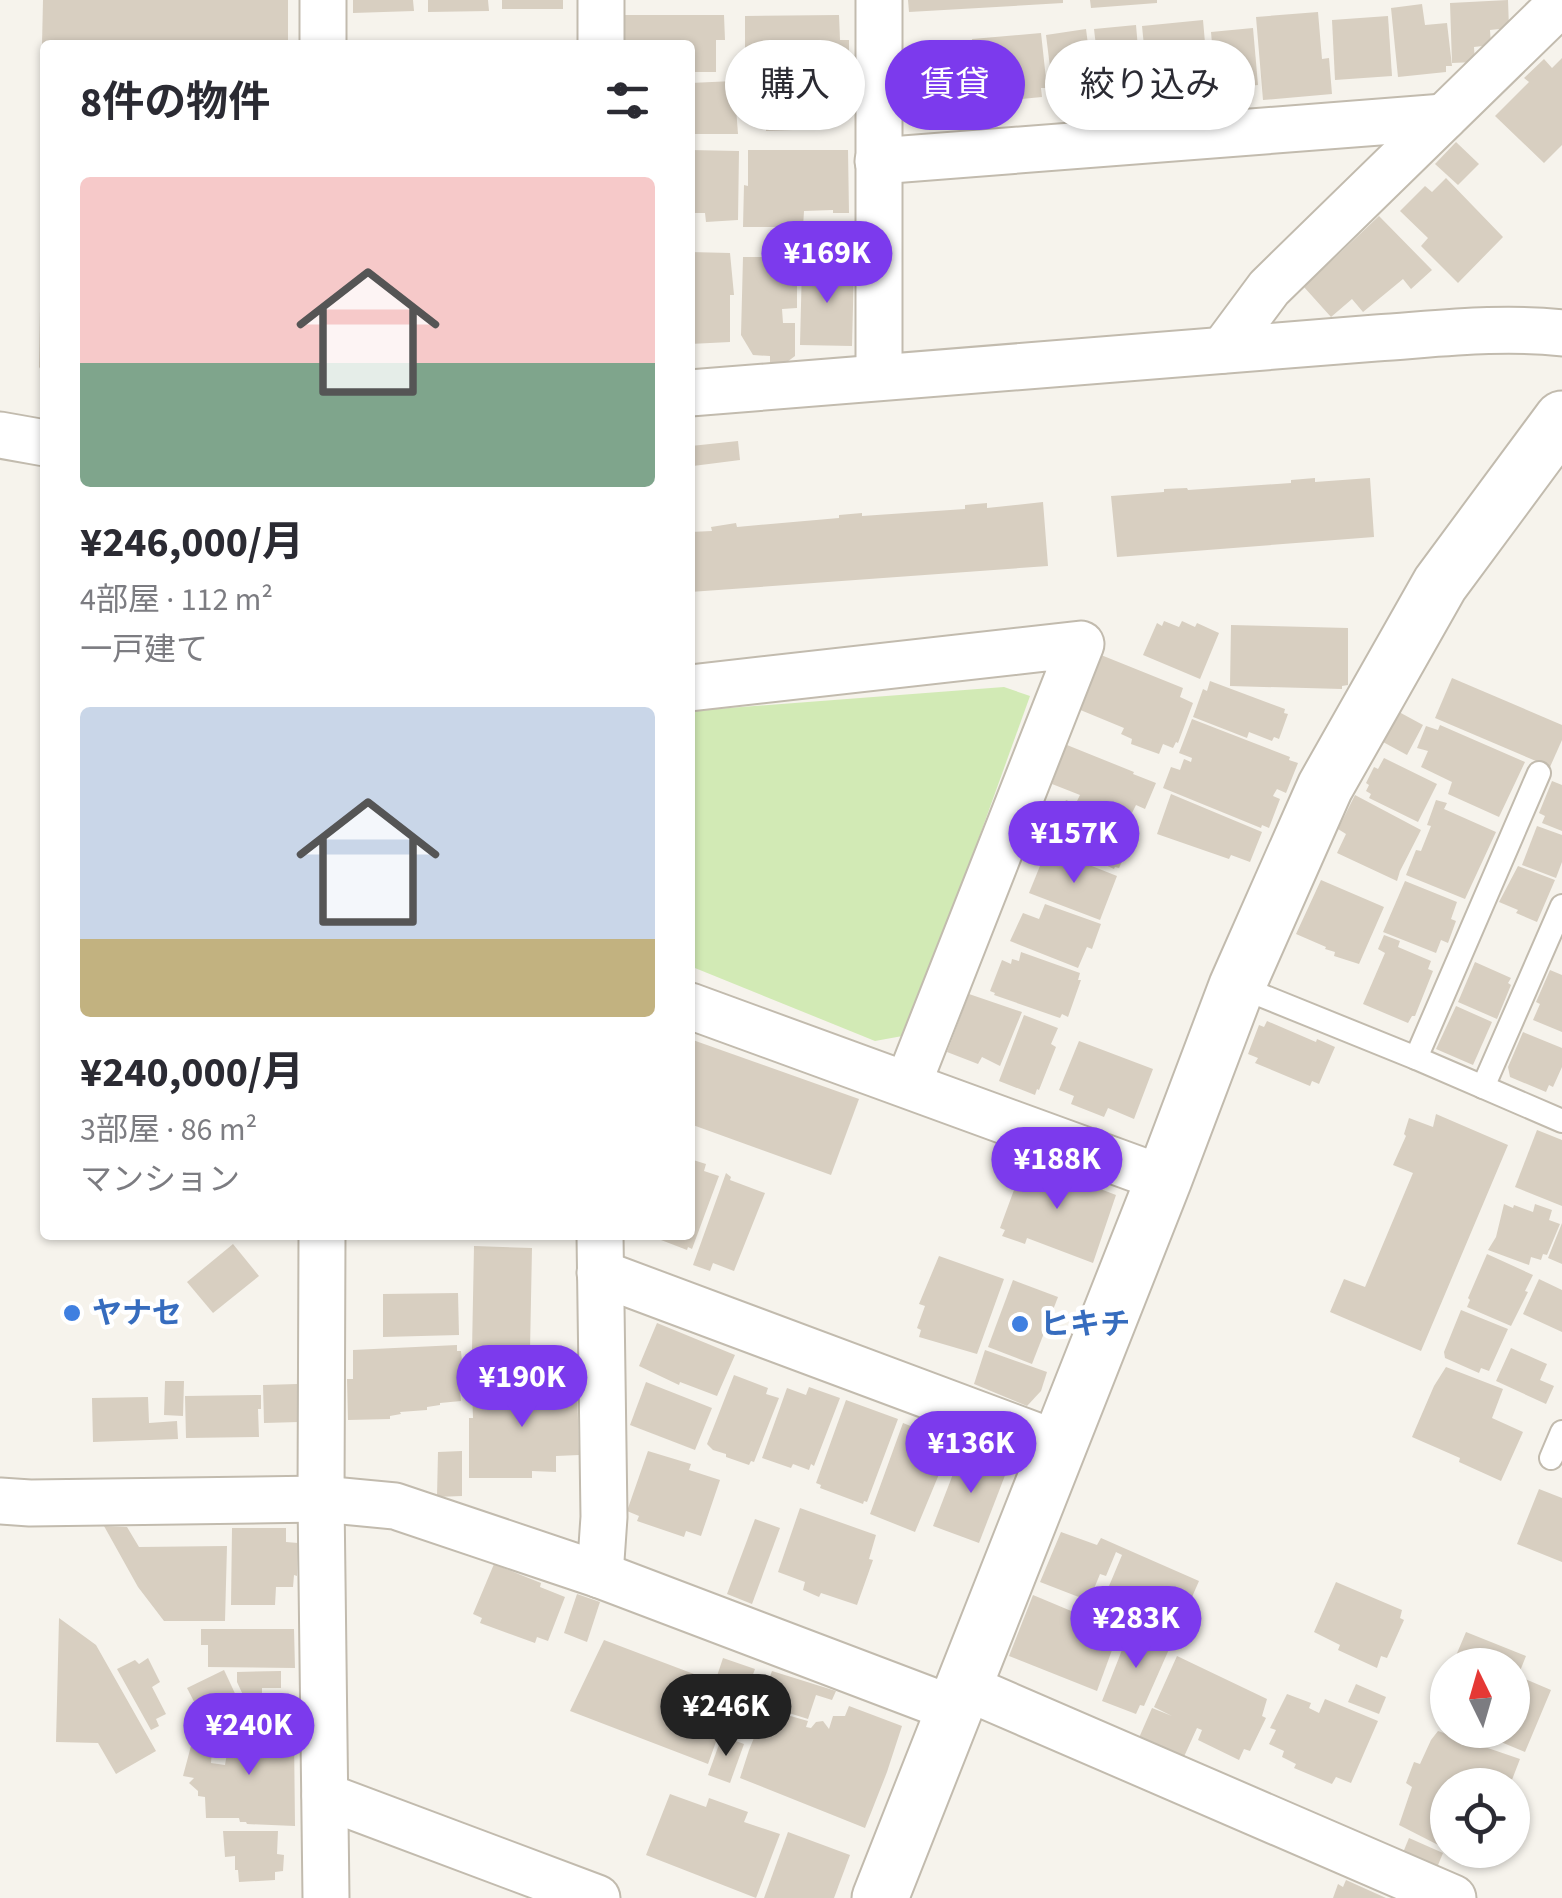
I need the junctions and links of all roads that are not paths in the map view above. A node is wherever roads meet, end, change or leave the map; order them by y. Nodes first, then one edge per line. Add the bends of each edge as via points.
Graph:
1 (323, 0) edge
2 (601, 0) edge
3 (879, 0) edge
4 (1562, 2) edge
5 (323, 40) edge
6 (601, 40) edge
7 (1444, 117) junction
8 (878, 160) junction
9 (1562, 333) edge
10 (1223, 350) junction
11 (879, 376) junction
12 (695, 393) edge
13 (1562, 418) edge
14 (0, 434) edge
15 (40, 442) edge
16 (695, 687) edge
17 (1538, 773) dead end
18 (1562, 906) edge
19 (1237, 986) junction
20 (695, 1008) edge
21 (1416, 1058) junction
22 (908, 1084) junction
23 (1483, 1087) junction
24 (1562, 1121) edge
25 (1164, 1179) junction
26 (322, 1240) edge
27 (600, 1254) edge
28 (1562, 1432) edge
29 (1058, 1444) junction
30 (1551, 1458) dead end
31 (321, 1499) junction
32 (0, 1501) edge
33 (600, 1575) junction
34 (958, 1698) junction
35 (324, 1796) junction
36 (326, 1898) edge
37 (597, 1898) edge
38 (880, 1898) edge
39 (1452, 1898) edge

1 - 5 street
2 - 6 street
3 - 8 street
4 - 7 street
7 - 8 street
7 - 10 street via 1269,288
8 - 11 street
9 - 10 street via 1470,332
10 - 11 street
11 - 12 street
13 - 19 street via 1440,584 1325,787
14 - 15 street
16 - 22 street via 1081,644
17 - 21 lane
18 - 23 lane
19 - 21 lane
19 - 25 street
20 - 22 street
21 - 23 lane
22 - 25 street
23 - 24 lane
25 - 29 street
26 - 31 street
27 - 29 street
27 - 33 street
28 - 30 lane
29 - 34 street
31 - 32 street
31 - 33 street via 395,1506
31 - 35 street
33 - 34 street
34 - 38 street
34 - 39 street
35 - 36 street
35 - 37 street

